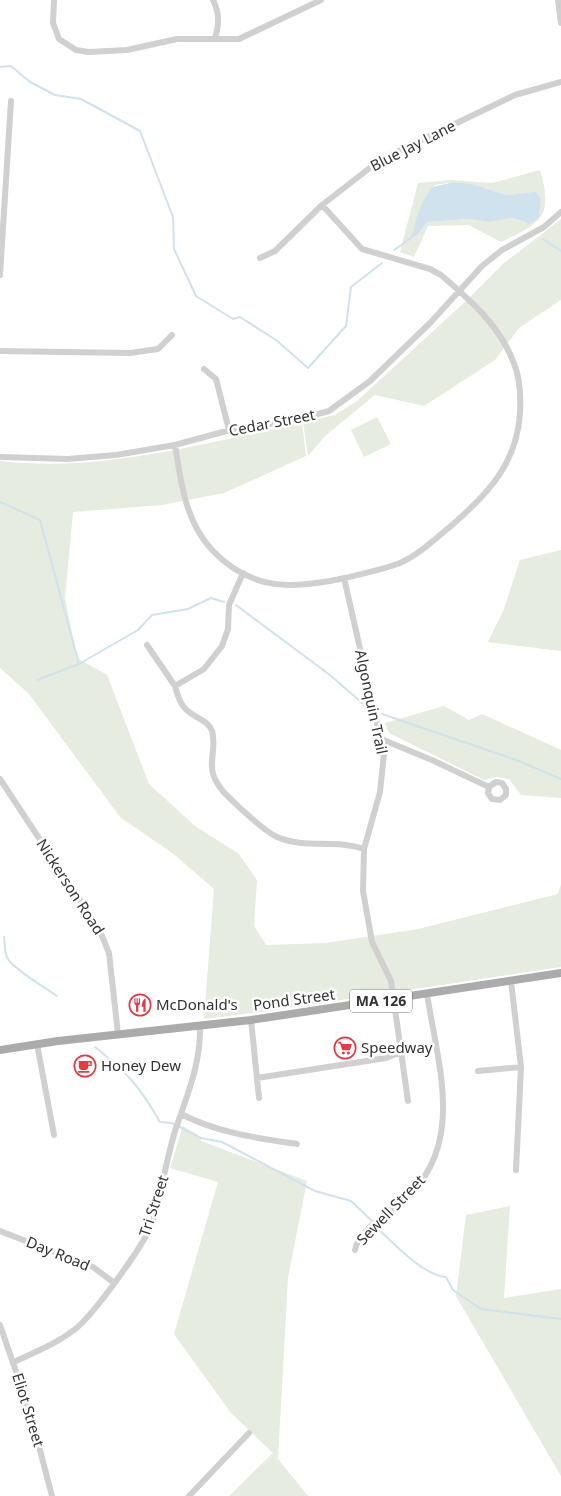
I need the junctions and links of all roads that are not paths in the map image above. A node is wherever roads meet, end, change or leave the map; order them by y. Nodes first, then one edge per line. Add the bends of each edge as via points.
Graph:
1 (54, 0) edge
2 (213, 0) edge
3 (321, 0) edge
4 (558, 0) edge
5 (561, 23) edge
6 (215, 39) junction
7 (561, 82) edge
8 (11, 101) dead end
9 (4, 155) edge
10 (322, 205) junction
11 (561, 212) edge
12 (260, 258) dead end
13 (0, 275) edge
14 (460, 291) junction
15 (172, 336) dead end
16 (0, 351) edge
17 (204, 369) dead end
18 (230, 430) junction
19 (175, 445) junction
20 (0, 457) edge
21 (243, 573) junction
22 (344, 578) junction
23 (147, 645) dead end
24 (175, 686) junction
25 (381, 739) junction
26 (0, 779) edge
27 (489, 788) dead end
28 (364, 849) junction
29 (561, 973) edge
30 (512, 981) junction
31 (427, 994) junction
32 (394, 999) junction
33 (251, 1020) junction
34 (200, 1025) junction
35 (118, 1034) junction
36 (37, 1044) junction
37 (0, 1050) edge
38 (401, 1052) junction
39 (521, 1067) junction
40 (478, 1071) dead end
41 (257, 1078) junction
42 (259, 1098) dead end
43 (408, 1101) dead end
44 (181, 1114) junction
45 (54, 1135) dead end
46 (297, 1144) dead end
47 (516, 1170) dead end
48 (0, 1231) edge
49 (355, 1250) dead end
50 (113, 1282) junction
51 (0, 1325) edge
52 (14, 1362) junction
53 (249, 1433) dead end
54 (52, 1496) edge
55 (189, 1496) edge

1 - 6 street via 53,23 59,39 76,50 111,52 164,40
2 - 6 street via 219,19
3 - 6 street via 249,36
4 - 5 street
7 - 10 street, Blue Jay Lane via 515,95 380,160
8 - 9 street
9 - 13 street via 6,214
10 - 12 street, Blue Jay Lane via 275,251
10 - 14 street via 362,249 430,269
11 - 14 street, Cedar Street via 544,227 502,250 482,266
14 - 18 street, Cedar Street via 370,381 336,408 304,418
14 - 22 street via 496,330 513,360 521,405 513,451 486,494 429,545 391,566
15 - 16 street via 158,348 130,353
17 - 18 street via 216,379
18 - 19 street, Cedar Street
19 - 20 street, Cedar Street via 68,459
19 - 21 street via 186,505 194,524 213,551
21 - 22 street via 267,583 288,586 314,585
21 - 24 street via 229,605 228,629 222,646 204,669
22 - 25 street, Algonquin Trail
23 - 24 street
24 - 28 street via 184,708 207,722 212,732 212,770 217,784 263,828 296,842 351,845
25 - 27 street
25 - 28 street, Algonquin Trail via 383,777
26 - 35 street, Nickerson Road via 100,931 109,953
28 - 32 street, Algonquin Trail via 363,891 372,942 387,971
29 - 30 main road, Pond Street / MA 126
30 - 31 main road, Pond Street / MA 126
30 - 39 street
31 - 32 main road, Pond Street / MA 126
31 - 49 street, Sewell Street via 444,1111 435,1160 430,1171 408,1196 366,1232
32 - 33 main road, Pond Street / MA 126
32 - 38 street, Algonquin Trail
33 - 34 main road, Pond Street / MA 126
33 - 41 street
34 - 35 main road, Pond Street / MA 126
34 - 44 street, Tri Street via 198,1060
35 - 36 main road, Pond Street / MA 126
36 - 37 main road, Pond Street / MA 126
36 - 45 street
38 - 41 street via 386,1058
38 - 43 street, Algonquin Trail
39 - 40 street
39 - 47 street
41 - 42 street
44 - 46 street via 230,1134
44 - 50 street, Tri Street via 149,1231
48 - 50 street, Day Road via 93,1267
50 - 52 street, Tri Street via 76,1329
51 - 52 street, Eliot Street
52 - 54 street, Eliot Street
53 - 55 street

